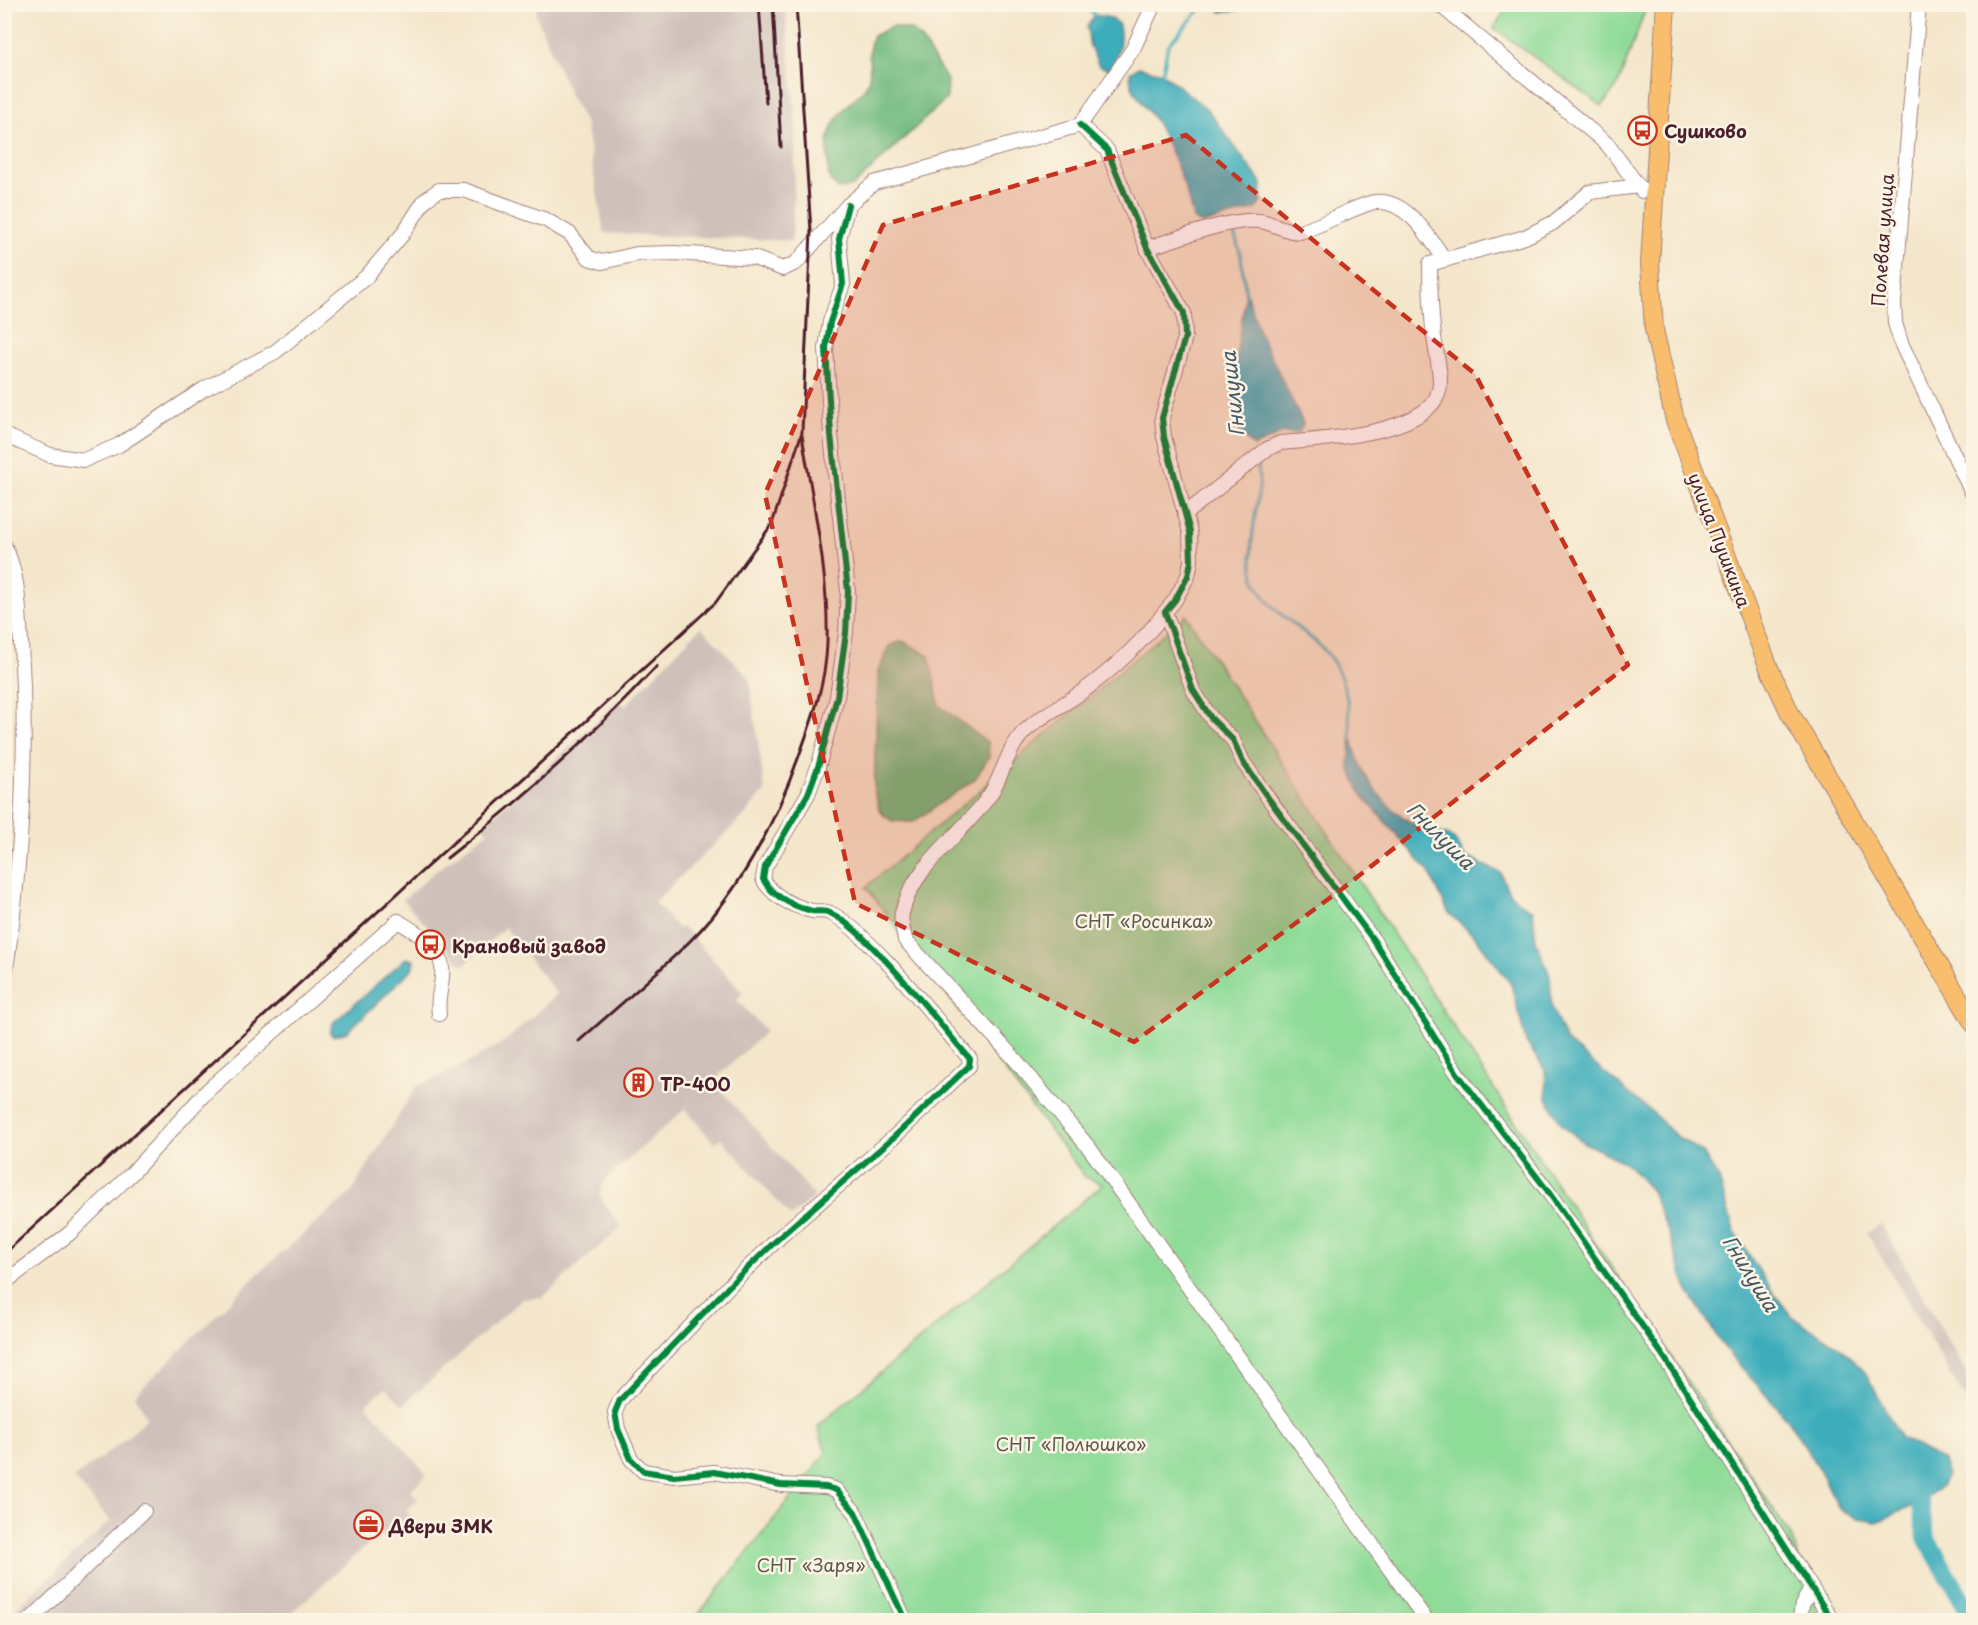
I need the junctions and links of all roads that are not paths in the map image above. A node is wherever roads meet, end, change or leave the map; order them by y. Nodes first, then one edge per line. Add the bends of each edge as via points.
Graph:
1 (1154, 4) edge
2 (1439, 4) edge
3 (1666, 4) edge
4 (1919, 4) edge
5 (1080, 125) junction
6 (1639, 186) junction
7 (848, 205) junction
8 (1654, 206) junction
9 (1147, 248) junction
10 (1445, 260) junction
11 (4, 435) edge
12 (1974, 497) edge
13 (1185, 514) junction
14 (4, 544) edge
15 (1165, 612) junction
16 (4, 982) edge
17 (439, 1014) dead end
18 (1974, 1024) edge
19 (4, 1283) edge
20 (144, 1511) dead end
21 (1811, 1588) junction
22 (30, 1620) edge
23 (905, 1620) edge
24 (1426, 1620) edge
25 (1800, 1620) edge
26 (1832, 1620) edge

1 - 5 street via 1133,49
2 - 6 street via 1607,144
3 - 8 main road, улица Пушкина
4 - 12 street, Полевая улица via 1895,323
5 - 7 street via 874,183
5 - 9 street via 1107,150
6 - 8 street
6 - 10 street via 1590,192 1553,223 1525,237
7 - 11 street via 796,263 783,269 754,258 674,253 637,254 602,262 589,258 570,234 546,220 464,190 439,190 425,200 402,235 366,277 275,352 204,389 119,445 84,460 50,455
7 - 23 street via 839,238 843,284 826,348 848,591 846,633 837,697 819,764 808,794 765,867 763,879 768,889 785,900 813,911 828,911 862,937 970,1059 969,1066 734,1281 620,1400 615,1412 631,1459 643,1471 674,1476 714,1472 781,1485 836,1490 855,1512
8 - 18 main road, улица Пушкина via 1650,263 1653,319 1665,382 1675,420 1769,668 1808,743
9 - 10 street via 1240,222 1261,221 1300,232 1376,202 1395,207 1410,217
9 - 13 street via 1184,313 1185,337 1162,418
10 - 13 street via 1430,264 1430,305 1441,385 1429,408 1412,419 1370,433 1280,443 1267,448
13 - 15 street via 1190,532 1188,576
14 - 16 street via 18,594 24,691 19,854
15 - 21 street via 1193,690 1211,718 1233,740 1266,795 1374,941 1457,1073 1547,1190 1664,1357
15 - 24 street via 1131,650 1017,740 989,796 913,885 902,915 904,940 1013,1057 1090,1149
17 - 19 street via 442,968 435,949 398,921 208,1090 70,1233
20 - 22 street
21 - 25 street
21 - 26 street

